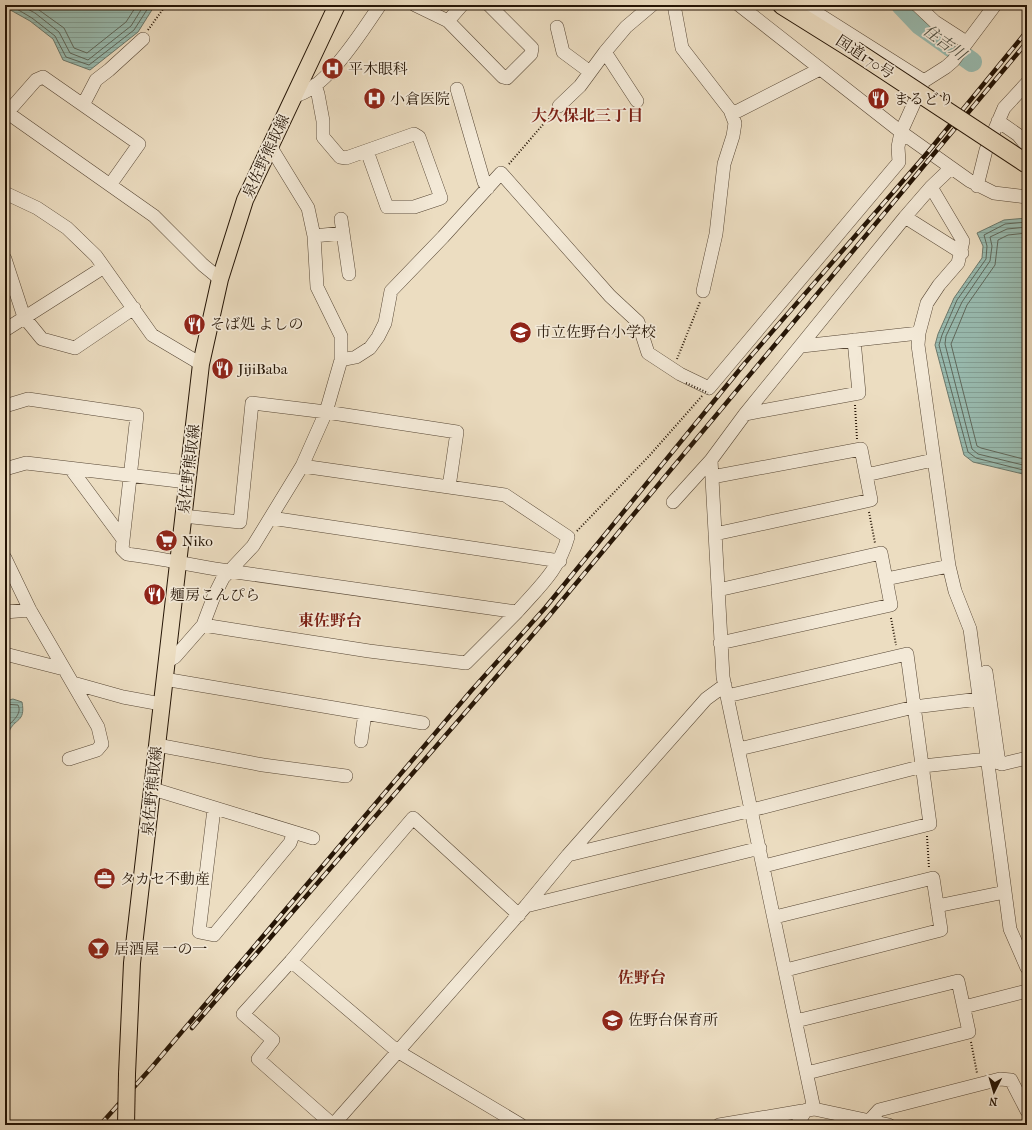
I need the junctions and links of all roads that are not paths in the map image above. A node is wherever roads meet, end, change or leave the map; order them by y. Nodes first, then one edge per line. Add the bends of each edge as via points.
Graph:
1 (337, 5) edge
2 (380, 5) edge
3 (415, 5) edge
4 (462, 5) edge
5 (490, 5) edge
6 (652, 5) edge
7 (674, 5) edge
8 (738, 5) edge
9 (782, 5) edge
10 (804, 5) edge
11 (917, 5) edge
12 (995, 5) edge
13 (448, 21) junction
14 (557, 27) dead end
15 (142, 38) road end
16 (966, 42) junction
17 (605, 52) junction
18 (820, 69) junction
19 (590, 72) junction
20 (924, 81) junction
21 (1027, 83) edge
22 (314, 85) junction
23 (457, 89) dead end
24 (294, 96) junction
25 (637, 102) dead end
26 (83, 105) junction
27 (559, 106) road end
28 (6, 112) edge
29 (732, 114) junction
30 (998, 121) junction
31 (901, 132) junction
32 (270, 146) junction
33 (1027, 146) edge
34 (367, 151) junction
35 (1027, 164) edge
36 (951, 168) junction
37 (110, 185) junction
38 (931, 186) junction
39 (977, 186) junction
40 (488, 188) junction
41 (5, 193) edge
42 (1027, 197) edge
43 (905, 217) junction
44 (341, 219) dead end
45 (343, 233) junction
46 (314, 236) junction
47 (962, 253) junction
48 (5, 259) edge
49 (104, 267) junction
50 (349, 274) dead end
51 (220, 279) junction
52 (703, 291) road end
53 (134, 308) junction
54 (24, 317) junction
55 (5, 330) edge
56 (919, 333) junction
57 (854, 340) junction
58 (802, 346) junction
59 (341, 360) junction
60 (201, 364) junction
61 (5, 406) edge
62 (326, 412) junction
63 (746, 414) junction
64 (711, 460) junction
65 (933, 460) junction
66 (302, 466) junction
67 (5, 469) edge
68 (71, 469) junction
69 (866, 475) junction
70 (130, 476) junction
71 (712, 477) junction
72 (187, 482) junction
73 (449, 487) junction
74 (673, 502) dead end
75 (183, 516) junction
76 (271, 518) junction
77 (715, 534) junction
78 (123, 539) junction
79 (560, 561) junction
80 (177, 562) junction
81 (7, 565) edge
82 (949, 566) junction
83 (231, 571) junction
84 (886, 579) junction
85 (718, 590) junction
86 (30, 610) junction
87 (5, 612) edge
88 (517, 612) junction
89 (203, 625) junction
90 (720, 643) junction
91 (5, 654) edge
92 (166, 662) junction
93 (64, 669) junction
94 (986, 672) dead end
95 (164, 679) junction
96 (73, 683) junction
97 (726, 691) junction
98 (979, 699) junction
99 (161, 704) junction
100 (914, 707) junction
101 (365, 713) junction
102 (423, 722) dead end
103 (361, 741) dead end
104 (157, 745) junction
105 (740, 750) junction
106 (1027, 758) edge
107 (69, 759) dead end
108 (993, 761) junction
109 (923, 766) junction
110 (346, 776) dead end
111 (153, 789) junction
112 (214, 809) junction
113 (752, 810) junction
114 (294, 832) junction
115 (313, 838) dead end
116 (760, 848) junction
117 (568, 855) junction
118 (764, 866) junction
119 (1005, 892) junction
120 (937, 906) junction
121 (523, 911) junction
122 (774, 917) junction
123 (291, 961) junction
124 (1027, 968) edge
125 (786, 970) junction
126 (1027, 991) edge
127 (964, 1007) junction
128 (796, 1021) junction
129 (397, 1051) junction
130 (807, 1073) junction
131 (810, 1110) junction
132 (1027, 1111) edge
133 (870, 1120) junction
134 (126, 1125) edge
135 (333, 1125) edge
136 (521, 1125) edge
137 (719, 1125) edge
138 (797, 1125) edge
139 (889, 1125) edge

1 - 24 main road, 泉佐野熊取線
2 - 22 street via 346,54
3 - 13 street
4 - 13 street
5 - 13 street via 532,48 531,54 507,78 504,78
6 - 17 street via 626,27
7 - 29 street via 682,48 718,92
8 - 18 street
9 - 35 highway, 国道170号, bridge
10 - 20 street
11 - 16 street via 936,22
12 - 16 street
14 - 19 street via 562,52
15 - 26 street via 96,80
16 - 20 street via 953,61
17 - 19 street
17 - 25 street
18 - 29 street
18 - 31 street
19 - 27 street via 580,86
20 - 31 street
21 - 30 street via 1004,108
22 - 24 street via 303,94
22 - 34 street via 318,94 323,137 326,142 340,157 346,158
23 - 40 street via 484,182
24 - 32 main road, 泉佐野熊取線
26 - 28 street via 43,77 36,80
26 - 37 street via 138,144
28 - 37 street
29 - 52 street via 735,124 724,164 716,234
30 - 33 street via 1018,135
30 - 39 street via 986,150
31 - 36 street
31 - 40 street via 899,162 708,391 648,353 638,322 610,296 501,173
32 - 46 street via 308,208
32 - 51 main road, 泉佐野熊取線 via 245,200
34 - 34 street via 414,134 419,137 441,198 414,207 387,207
36 - 38 street
36 - 39 street
37 - 51 street via 154,216 202,265
38 - 43 street
38 - 47 street via 963,241
39 - 42 street via 994,193
40 - 59 street via 391,291 385,323 370,348 356,357
41 - 49 street via 37,208 67,228
43 - 47 street
43 - 58 street
44 - 45 street
45 - 46 street
45 - 50 street
46 - 59 street via 316,287 341,336
47 - 56 street via 958,262 926,303
48 - 54 street
49 - 53 street
49 - 54 street
51 - 60 main road, 泉佐野熊取線
53 - 54 street via 75,348 42,339
53 - 60 street via 152,335
54 - 55 street
56 - 57 street
56 - 65 street via 918,345
57 - 58 street
57 - 63 street via 859,393
58 - 63 street
59 - 62 street
60 - 72 main road, 泉佐野熊取線
61 - 70 street via 28,399 137,415
62 - 66 street
62 - 73 street via 457,432
62 - 75 street via 252,403 240,522
63 - 64 street
64 - 71 street
64 - 74 street
65 - 69 street
65 - 82 street
66 - 73 street
66 - 76 street
67 - 68 street via 26,463
68 - 70 street
68 - 78 street
69 - 71 street via 861,449
69 - 77 street via 871,500
70 - 72 street
70 - 78 street
71 - 77 street
72 - 75 main road, 泉佐野熊取線
73 - 79 street via 504,495 568,537
75 - 80 main road, 泉佐野熊取線
76 - 79 street
76 - 83 street via 253,546
77 - 85 street
78 - 80 street via 122,550 127,554
79 - 88 street
80 - 83 street
80 - 92 main road, 泉佐野熊取線
81 - 86 street
82 - 84 street
82 - 98 street via 955,591 970,629
83 - 88 street
83 - 89 street via 223,578
84 - 85 street via 881,554 877,554
84 - 90 street via 891,605
85 - 90 street
86 - 87 street
86 - 93 street
88 - 89 street via 466,663
89 - 92 street via 175,657
90 - 97 street
91 - 93 street
92 - 95 main road, 泉佐野熊取線
93 - 96 street
94 - 108 street
95 - 99 main road, 泉佐野熊取線
95 - 101 street
96 - 99 street
96 - 107 street via 98,727 102,744 97,750
97 - 100 street via 906,654
97 - 105 street
97 - 117 street via 706,698
98 - 100 street
98 - 108 street
99 - 104 main road, 泉佐野熊取線
100 - 105 street
100 - 109 street
101 - 102 street
101 - 103 street
104 - 110 street via 263,765
104 - 111 main road, 泉佐野熊取線
105 - 113 street
106 - 108 street
108 - 109 street
108 - 119 street
109 - 113 street
109 - 118 street via 930,824
111 - 112 street
111 - 134 main road, 泉佐野熊取線, bridge via 132,963
112 - 114 street
112 - 114 street via 199,932 214,934 290,843
113 - 116 street
113 - 117 street
114 - 115 street
116 - 118 street
116 - 121 street
117 - 121 street
118 - 122 street
119 - 120 street
119 - 124 street via 1010,929
120 - 122 street via 933,878
120 - 125 street via 941,930
121 - 123 street via 413,818
121 - 129 street
122 - 125 street
123 - 129 street
123 - 135 street via 243,1014 273,1040 258,1059
125 - 128 street
126 - 127 street
127 - 128 street via 958,981
127 - 130 street via 969,1032
128 - 130 street
129 - 135 street
129 - 136 street
130 - 131 street
131 - 133 street
131 - 137 street
131 - 138 street
132 - 133 street via 1012,1080 1000,1079 879,1110
133 - 139 street

